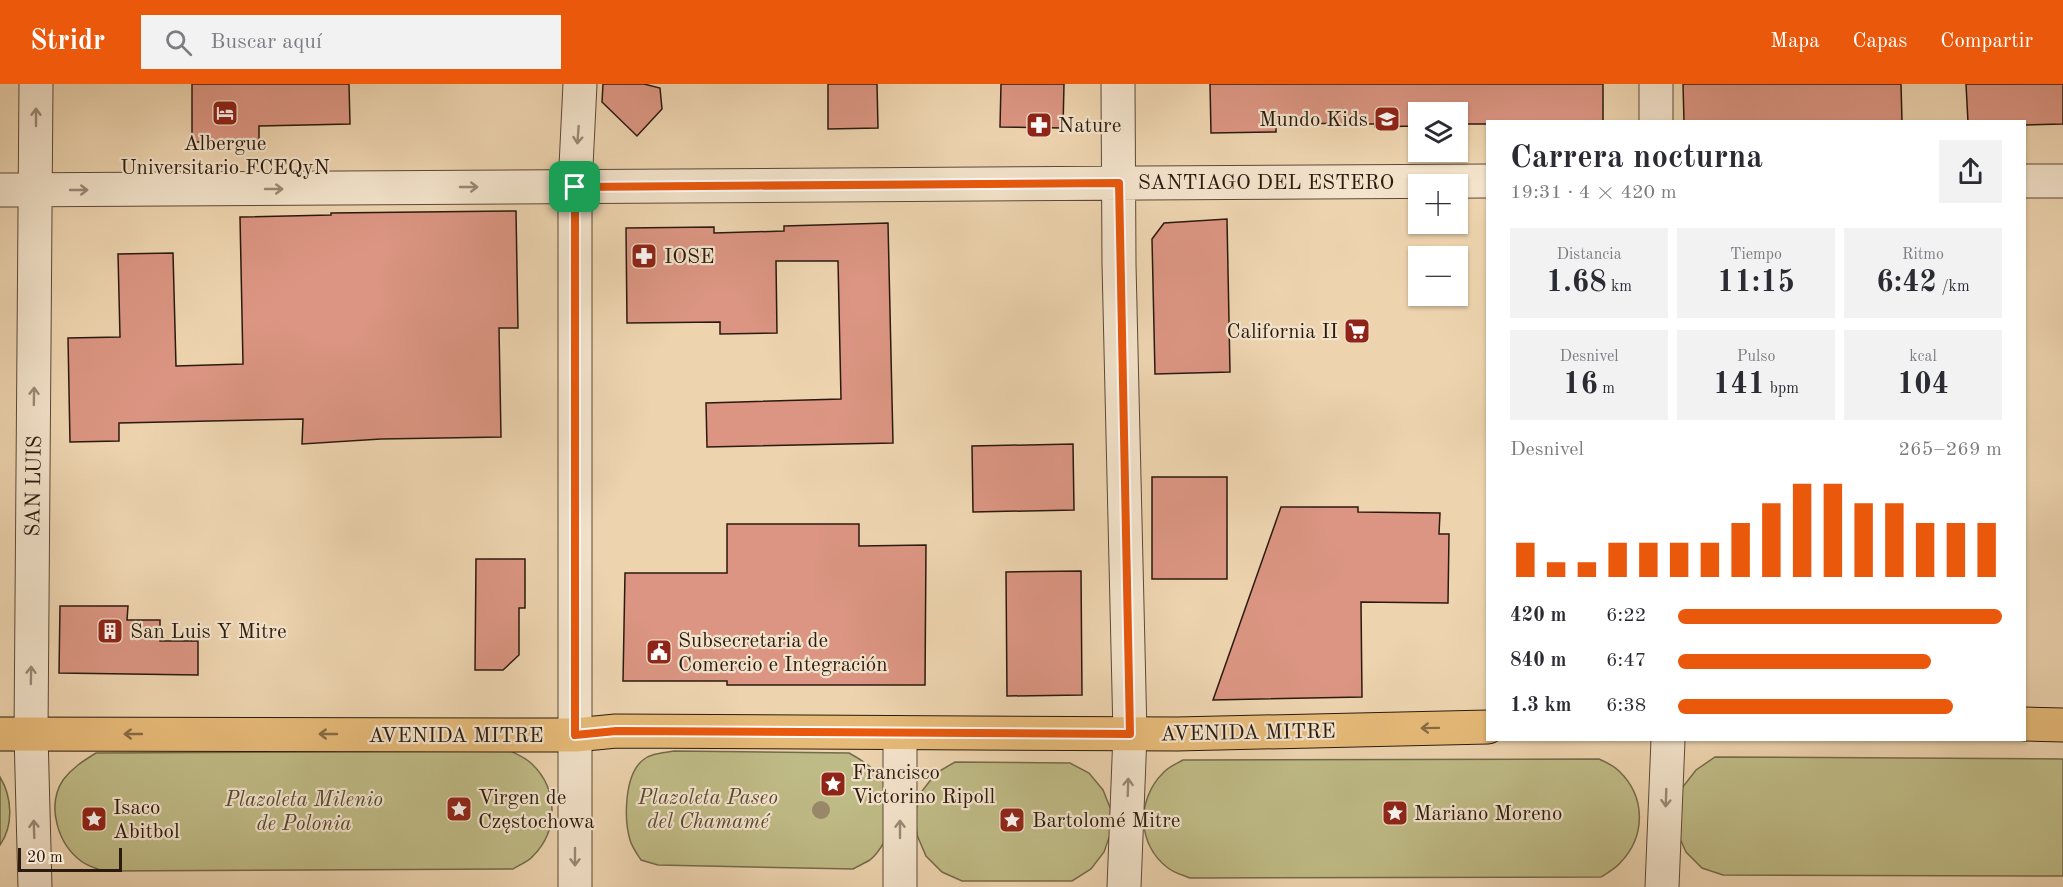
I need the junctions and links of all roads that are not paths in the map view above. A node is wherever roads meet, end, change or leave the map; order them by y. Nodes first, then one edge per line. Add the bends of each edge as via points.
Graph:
1 (36, 84) edge
2 (580, 84) edge
3 (1118, 84) edge
4 (1656, 84) edge
5 (1656, 120) edge
6 (1486, 181) edge
7 (2026, 181) edge
8 (2063, 181) edge
9 (1119, 183) junction
10 (575, 187) junction
11 (0, 190) edge
12 (36, 190) junction
13 (2026, 724) edge
14 (2063, 725) edge
15 (1486, 727) edge
16 (15, 734) edge
17 (900, 734) junction
18 (1130, 734) junction
19 (575, 735) junction
20 (1668, 741) edge
21 (35, 887) edge
22 (574, 887) edge
23 (900, 887) edge
24 (1124, 887) edge
25 (1662, 887) edge

12 -> 1 street, SAN LUIS
2 -> 10 street
3 - 9 street
4 - 5 street
6 - 9 street, SANTIAGO DEL ESTERO
7 - 8 street
9 - 10 street, SANTIAGO DEL ESTERO
9 - 18 street
12 -> 10 street, SANTIAGO DEL ESTERO
10 - 19 street
11 - 12 street, SANTIAGO DEL ESTERO
16 -> 12 street, SAN LUIS
13 - 14 main road
15 -> 18 main road, AVENIDA MITRE
19 -> 16 main road, AVENIDA MITRE
21 -> 16 street, SAN LUIS
17 - 18 main road, AVENIDA MITRE
17 - 19 main road, AVENIDA MITRE via 616,731
23 -> 17 street
24 -> 18 street
19 -> 22 street
20 -> 25 street

